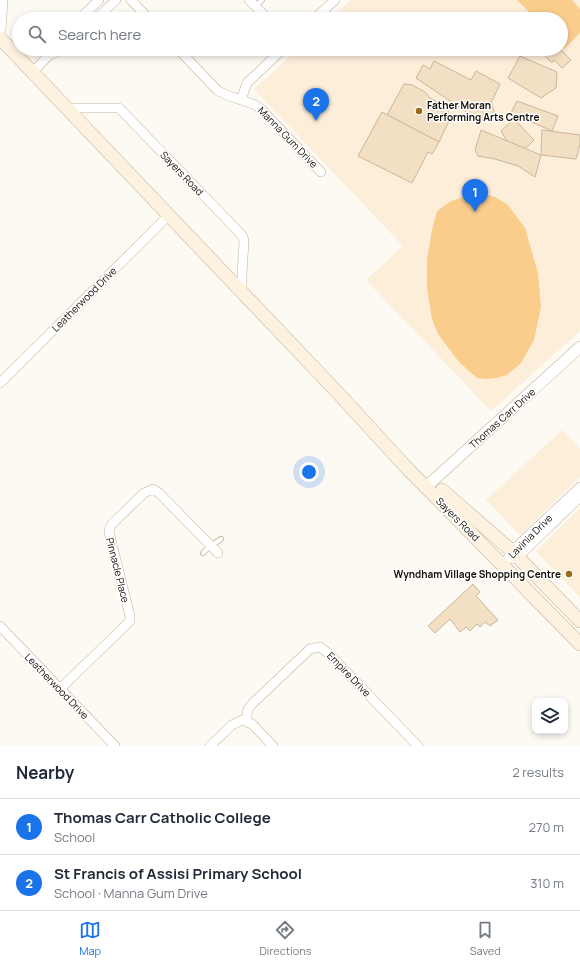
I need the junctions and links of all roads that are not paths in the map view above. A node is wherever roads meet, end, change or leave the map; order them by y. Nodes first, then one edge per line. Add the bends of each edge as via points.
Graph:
1 (2, 0) edge
2 (99, 0) edge
3 (116, 0) edge
4 (131, 0) edge
5 (262, 0) edge
6 (334, 0) edge
7 (252, 3) edge
8 (86, 12) edge
9 (103, 12) edge
10 (142, 12) edge
11 (261, 12) edge
12 (321, 12) edge
13 (0, 32) edge
14 (0, 38) edge
15 (12, 51) edge
16 (16, 56) edge
17 (47, 56) edge
18 (185, 56) edge
19 (276, 56) edge
20 (32, 73) junction
21 (241, 100) junction
22 (66, 108) junction
23 (321, 172) dead end
24 (168, 215) junction
25 (242, 292) junction
26 (579, 347) edge
27 (1, 379) edge
28 (429, 484) junction
29 (580, 487) edge
30 (580, 498) edge
31 (221, 539) dead end
32 (211, 545) junction
33 (204, 553) dead end
34 (218, 553) dead end
35 (515, 554) junction
36 (504, 565) junction
37 (580, 621) edge
38 (0, 626) edge
39 (580, 644) edge
40 (60, 689) junction
41 (246, 720) junction
42 (115, 746) edge
43 (210, 746) edge
44 (273, 746) edge
45 (418, 746) edge

1 - 13 street
2 - 8 street
3 - 9 street
4 - 10 street
5 - 7 lane
6 - 12 street
7 - 11 street
14 - 15 main road, Sayers Road
16 - 20 main road, Sayers Road
17 - 20 street
18 - 21 street, Manna Gum Drive via 217,90
19 - 21 street via 247,83
20 - 22 main road, Sayers Road
21 - 23 street, Manna Gum Drive via 260,108
22 - 24 main road, Sayers Road
22 - 25 street, Sayers Road via 119,108 227,220 243,237
24 - 25 main road, Sayers Road
24 - 27 street, Leatherwood Drive
25 - 28 main road, Sayers Road via 338,393 400,449
26 - 28 street, Thomas Carr Drive
28 - 35 main road, Sayers Road
28 - 36 main road, Sayers Road
29 - 35 street, Lavinia Drive
30 - 35 street, Lavinia Drive
31 - 32 lane
32 - 33 lane
32 - 34 street, Pinnacle Place
32 - 40 street, Pinnacle Place via 159,493 152,490 145,492 115,520 109,528 110,540 127,608 127,619 121,630
35 - 36 street, Lavinia Drive
35 - 37 main road, Sayers Road
36 - 39 main road, Sayers Road
38 - 40 street, Leatherwood Drive
40 - 42 street, Leatherwood Drive
41 - 43 street via 232,725
41 - 44 street
41 - 45 street, Empire Drive via 252,704 310,649 320,648 328,653

